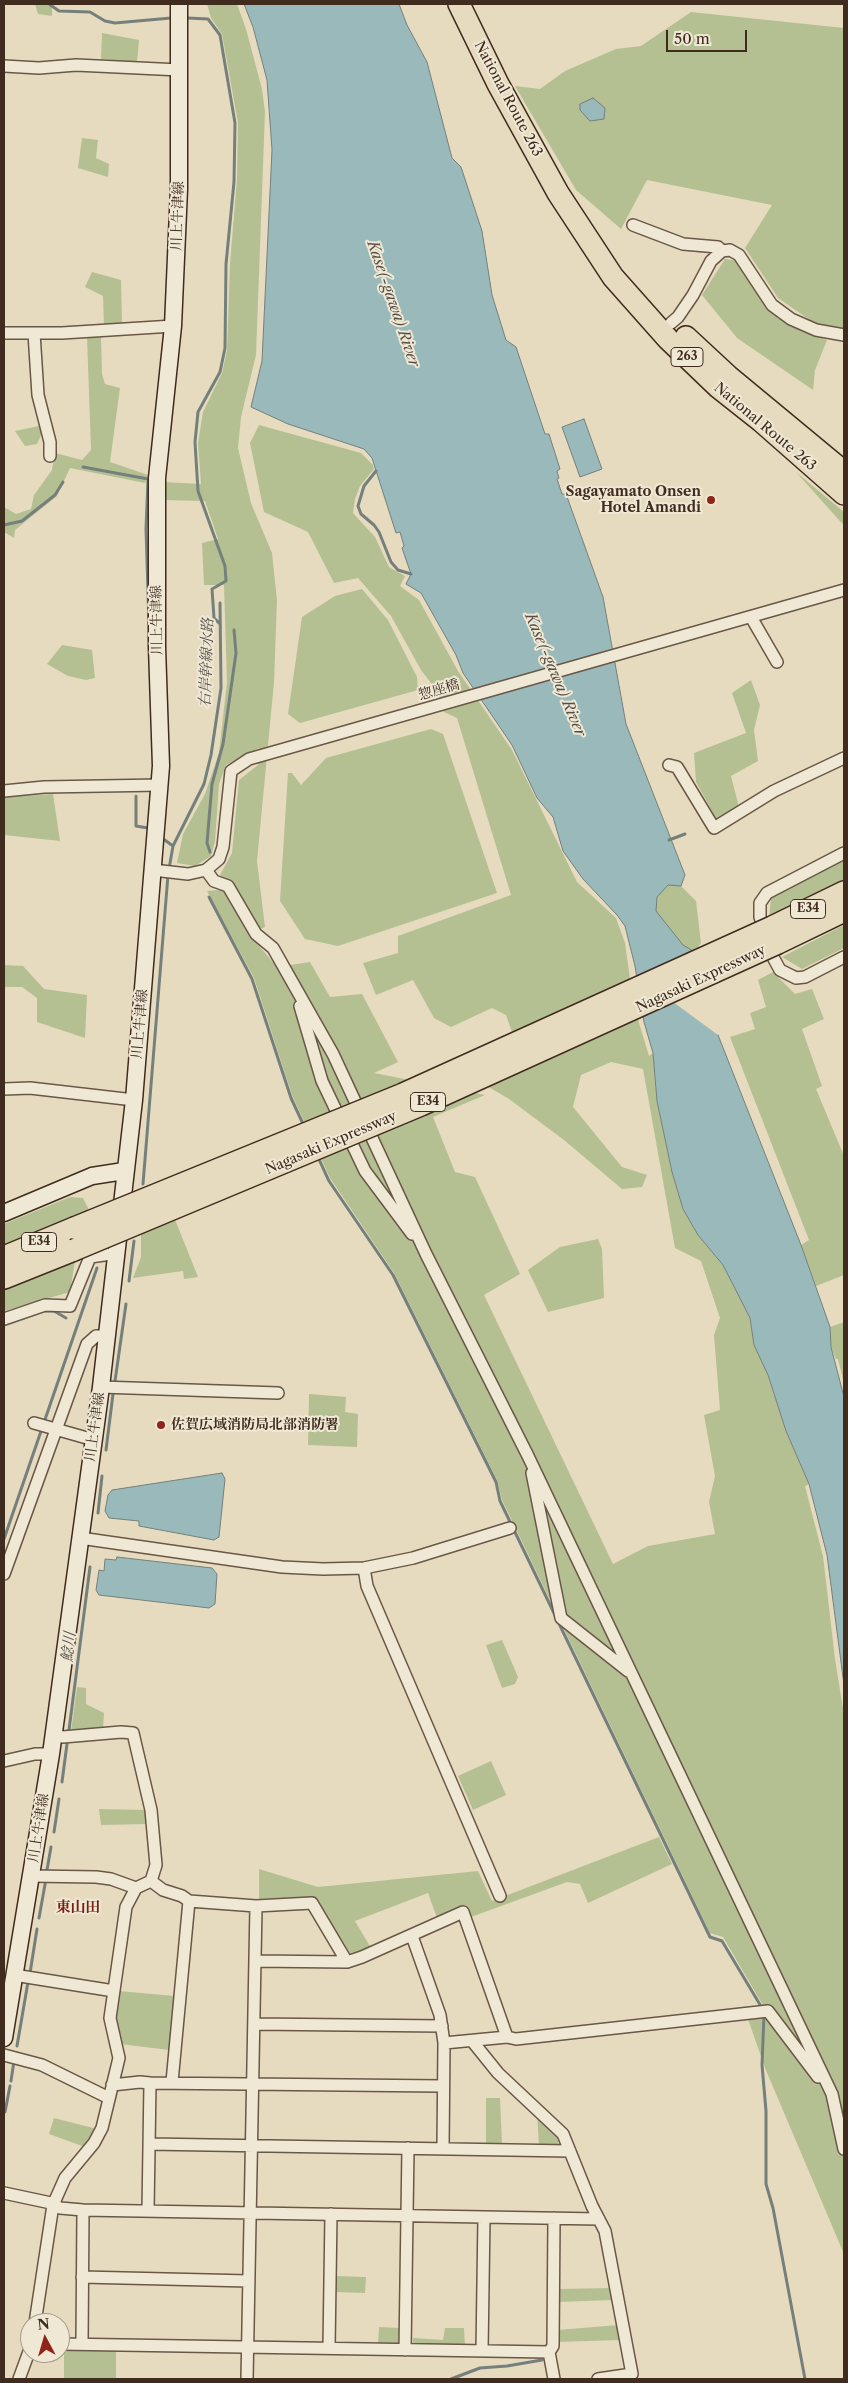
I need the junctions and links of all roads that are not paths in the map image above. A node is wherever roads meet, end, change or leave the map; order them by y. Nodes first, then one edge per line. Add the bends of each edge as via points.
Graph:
1 (179, 4) edge
2 (460, 4) edge
3 (4, 66) edge
4 (180, 70) junction
5 (558, 193) junction
6 (633, 225) dead end
7 (722, 251) junction
8 (671, 323) junction
9 (173, 326) junction
10 (4, 333) edge
11 (34, 334) junction
12 (844, 335) edge
13 (50, 456) dead end
14 (844, 472) edge
15 (844, 494) edge
16 (844, 590) edge
17 (751, 617) junction
18 (777, 662) dead end
19 (844, 758) edge
20 (669, 765) dead end
21 (160, 785) junction
22 (4, 792) edge
23 (844, 853) edge
24 (156, 870) junction
25 (206, 870) junction
26 (844, 892) edge
27 (844, 910) edge
28 (775, 935) junction
29 (844, 957) edge
30 (295, 987) junction
31 (4, 1089) edge
32 (134, 1100) junction
33 (124, 1171) junction
34 (4, 1213) edge
35 (118, 1253) junction
36 (426, 1254) junction
37 (4, 1257) edge
38 (4, 1278) edge
39 (4, 1319) edge
40 (107, 1336) junction
41 (101, 1387) junction
42 (278, 1393) dead end
43 (34, 1424) dead end
44 (54, 1430) junction
45 (94, 1440) junction
46 (528, 1456) junction
47 (510, 1528) dead end
48 (80, 1538) junction
49 (364, 1568) junction
50 (4, 1574) edge
51 (632, 1674) junction
52 (53, 1735) junction
53 (51, 1754) junction
54 (4, 1761) edge
55 (31, 1876) junction
56 (151, 1881) junction
57 (136, 1888) junction
58 (500, 1896) dead end
59 (188, 1901) junction
60 (256, 1906) junction
61 (412, 1936) junction
62 (255, 1961) junction
63 (347, 1962) junction
64 (14, 1975) junction
65 (114, 1991) junction
66 (254, 2024) junction
67 (442, 2026) junction
68 (507, 2037) junction
69 (4, 2038) edge
70 (473, 2042) junction
71 (444, 2043) junction
72 (4, 2055) edge
73 (172, 2082) junction
74 (150, 2083) junction
75 (253, 2083) junction
76 (112, 2085) junction
77 (442, 2086) junction
78 (832, 2094) junction
79 (109, 2098) junction
80 (149, 2144) junction
81 (251, 2145) junction
82 (408, 2148) junction
83 (442, 2148) junction
84 (844, 2149) edge
85 (570, 2151) junction
86 (4, 2193) edge
87 (53, 2205) junction
88 (83, 2210) junction
89 (148, 2211) junction
90 (250, 2213) junction
91 (330, 2214) junction
92 (408, 2216) junction
93 (484, 2217) junction
94 (554, 2218) junction
95 (599, 2219) junction
96 (82, 2277) junction
97 (249, 2281) junction
98 (37, 2313) edge
99 (70, 2344) edge
100 (82, 2344) junction
101 (247, 2347) junction
102 (329, 2348) junction
103 (405, 2350) junction
104 (482, 2351) junction
105 (549, 2352) junction
106 (24, 2363) edge
107 (18, 2379) edge
108 (247, 2379) edge
109 (554, 2379) edge
110 (598, 2379) edge

1 - 4 main road, 川上牛津線
2 - 5 highway, National Route 263 / 263 via 498,84
3 - 4 street via 76,65
4 - 9 main road, 川上牛津線
5 - 8 highway, National Route 263 / 263
5 - 15 highway, National Route 263 / 263 via 613,277 668,339 718,387
6 - 7 street via 683,244
7 - 8 street via 712,261 678,318
7 - 12 street via 730,250 739,255 772,305 791,319 816,330
8 - 14 highway, National Route 263 / 263 via 728,376
9 - 11 street
9 - 21 main road, 川上牛津線 via 157,478
10 - 11 street
11 - 13 street via 38,395 50,442
16 - 17 street, 惣座橋
17 - 18 street
17 - 25 street, 惣座橋 via 243,761 232,771 219,859
19 - 20 street via 774,791 714,828 677,767
21 - 22 street via 44,787
21 - 24 main road, 川上牛津線
23 - 29 street via 767,893 760,903 760,917 780,970 796,978 805,977
24 - 25 street via 188,874
24 - 32 main road, 川上牛津線
25 - 30 street via 214,881 228,886 256,934 273,948
26 - 28 highway, Nagasaki Expressway / E34
27 - 28 highway, Nagasaki Expressway / E34
28 - 37 highway, Nagasaki Expressway / E34, bridge via 403,1094
28 - 38 highway, Nagasaki Expressway / E34, bridge via 421,1105
30 - 36 street via 334,1054
30 - 36 street via 322,1081 365,1171
31 - 32 street via 30,1088
32 - 33 main road, 川上牛津線
33 - 34 main road via 92,1176
33 - 35 main road, 川上牛津線
35 - 39 street via 90,1257 70,1306 45,1305
35 - 40 main road, 川上牛津線
36 - 46 street
40 - 41 main road, 川上牛津線
40 - 44 street via 96,1336 87,1344
41 - 42 street
41 - 45 main road, 川上牛津線
43 - 44 street
44 - 45 street
44 - 50 street
45 - 48 main road, 川上牛津線
46 - 51 street
46 - 51 street via 561,1618
47 - 49 street via 413,1558
48 - 49 street via 282,1567
48 - 52 main road, 川上牛津線
49 - 58 street via 367,1586
51 - 78 street
52 - 53 main road, 川上牛津線
52 - 56 street via 133,1733 151,1810 156,1865
53 - 54 street via 34,1754
53 - 55 main road, 川上牛津線
55 - 57 street via 96,1877
55 - 64 main road, 川上牛津線
56 - 57 street
56 - 59 street
57 - 65 street via 126,1907
59 - 60 street
59 - 73 street
60 - 62 street
60 - 63 street via 312,1903
61 - 63 street
61 - 67 street
61 - 68 street via 463,1912
62 - 63 street
62 - 66 street
64 - 65 street
64 - 69 main road, 川上牛津線
65 - 76 street via 110,2018 119,2058
66 - 67 street
66 - 75 street
67 - 71 street
68 - 70 street
68 - 78 street via 516,2039 768,2011
70 - 71 street
70 - 85 street via 498,2073 563,2134
71 - 77 street
72 - 79 street via 42,2065
73 - 74 street
73 - 75 street
74 - 76 street
74 - 80 street
75 - 77 street
75 - 81 street
76 - 79 street
77 - 83 street
78 - 84 street
79 - 87 street via 102,2128 94,2143 64,2178
80 - 81 street
80 - 89 street
81 - 82 street
81 - 90 street
82 - 83 street
82 - 92 street
83 - 85 street
85 - 95 street
86 - 87 street
87 - 88 street
87 - 98 street
88 - 89 street
88 - 96 street
89 - 90 street
90 - 91 street
90 - 97 street
91 - 92 street
91 - 102 street
92 - 93 street
92 - 103 street
93 - 94 street
93 - 104 street
94 - 95 street
94 - 105 street via 553,2346
95 - 110 street via 605,2231 632,2374
96 - 97 street
96 - 100 street
97 - 101 street
99 - 100 street
100 - 101 street
101 - 102 street
101 - 108 street
102 - 103 street
103 - 104 street
104 - 105 street
105 - 109 street
106 - 107 street

